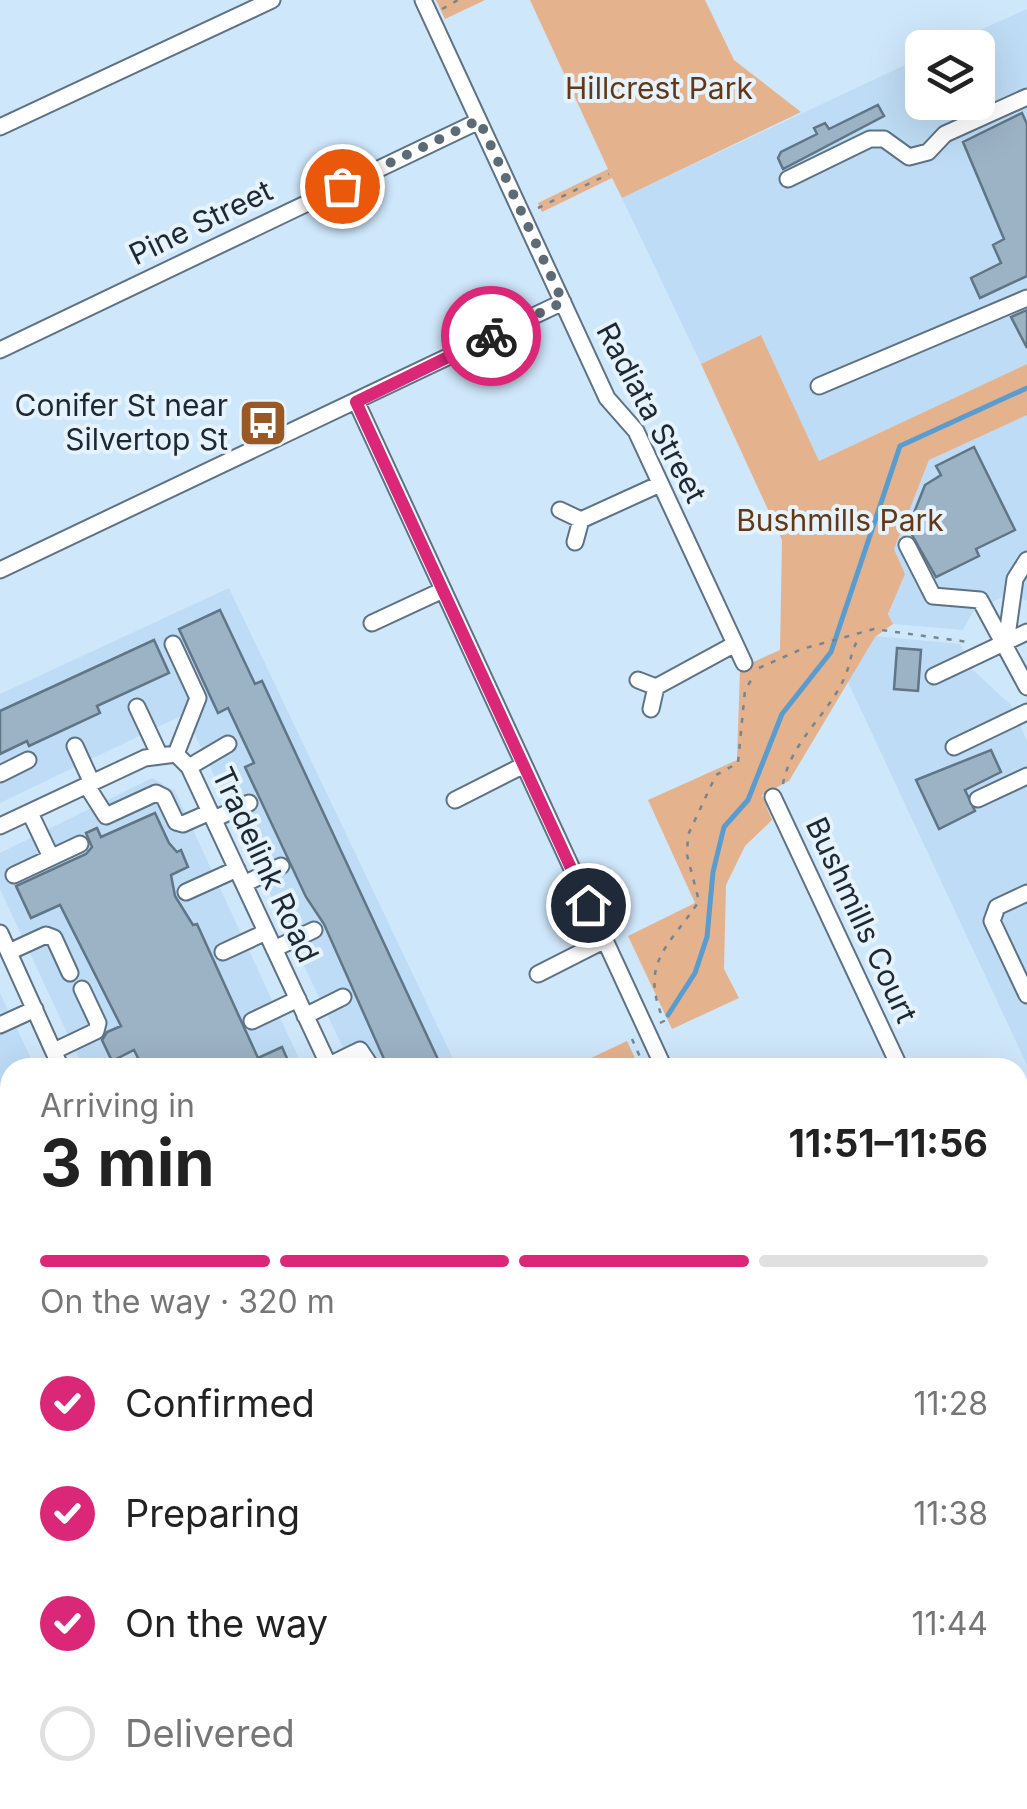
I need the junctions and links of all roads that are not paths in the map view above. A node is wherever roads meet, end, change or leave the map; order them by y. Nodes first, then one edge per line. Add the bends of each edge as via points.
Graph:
1 (272, 0) edge
2 (423, 0) edge
3 (1027, 96) edge
4 (479, 120) junction
5 (0, 126) edge
6 (788, 179) dead end
7 (1027, 298) edge
8 (563, 302) junction
9 (0, 350) edge
10 (819, 386) dead end
11 (356, 402) junction
12 (660, 484) junction
13 (560, 510) dead end
14 (581, 520) junction
15 (575, 542) dead end
16 (907, 545) dead end
17 (1027, 560) edge
18 (0, 570) edge
19 (443, 590) junction
20 (372, 623) dead end
21 (1027, 632) edge
22 (1006, 643) junction
23 (173, 644) dead end
24 (735, 644) junction
25 (744, 663) dead end
26 (934, 676) dead end
27 (638, 680) dead end
28 (656, 687) junction
29 (1027, 687) edge
30 (137, 707) dead end
31 (652, 709) dead end
32 (1027, 712) edge
33 (228, 744) dead end
34 (75, 746) dead end
35 (954, 747) dead end
36 (167, 754) junction
37 (28, 760) dead end
38 (524, 766) junction
39 (190, 767) junction
40 (0, 774) edge
41 (1027, 776) edge
42 (89, 784) junction
43 (773, 797) road end
44 (978, 799) dead end
45 (455, 800) dead end
46 (249, 803) dead end
47 (30, 812) junction
48 (212, 815) junction
49 (0, 826) edge
50 (80, 844) dead end
51 (51, 858) junction
52 (281, 866) dead end
53 (14, 874) dead end
54 (240, 876) junction
55 (186, 892) dead end
56 (1027, 893) edge
57 (314, 930) dead end
58 (266, 932) junction
59 (0, 933) edge
60 (605, 940) junction
61 (274, 949) junction
62 (223, 952) dead end
63 (7, 957) edge
64 (70, 973) dead end
65 (538, 974) dead end
66 (82, 989) dead end
67 (1027, 995) edge
68 (344, 997) dead end
69 (298, 999) junction
70 (34, 1009) junction
71 (305, 1016) junction
72 (252, 1021) dead end
73 (0, 1025) edge
74 (54, 1051) junction
75 (57, 1058) edge
76 (323, 1058) edge
77 (344, 1058) edge
78 (365, 1058) edge
79 (659, 1058) edge
80 (895, 1058) edge

1 - 5 street
2 - 4 street, Radiata Street
3 - 6 street via 945,134 928,152 910,157 884,139 870,139
4 - 8 street, Radiata Street
4 - 9 street, Pine Street
7 - 10 street
8 - 11 street
8 - 12 street, Radiata Street via 607,398 636,430
11 - 18 street
11 - 19 street
12 - 14 street
12 - 24 street, Radiata Street
13 - 14 street
14 - 15 street
16 - 22 street via 932,596 980,600
17 - 22 street via 1015,579
19 - 20 street
19 - 38 street
21 - 22 street
22 - 26 street
22 - 29 street
23 - 36 street via 198,698
24 - 25 street, Radiata Street
24 - 28 street
27 - 28 street
28 - 31 street
30 - 36 street
32 - 35 street
33 - 39 street
34 - 42 street
36 - 39 street, Tradelink Road
36 - 42 street
37 - 40 street
38 - 45 street
38 - 60 street
39 - 48 street, Tradelink Road
41 - 44 street
42 - 47 street
42 - 48 street via 106,816 156,793 176,822
43 - 80 street, Bushmills Court
46 - 48 street
47 - 49 street
47 - 51 street
48 - 54 street, Tradelink Road
50 - 51 street
51 - 53 street
52 - 54 street
54 - 55 street
54 - 58 street, Tradelink Road
56 - 67 street via 997,908 992,921
57 - 61 street
58 - 61 street, Tradelink Road
58 - 62 street
59 - 63 street
60 - 65 street
60 - 79 street
61 - 69 street, Tradelink Road
63 - 64 street via 46,935 54,938
63 - 70 street
66 - 74 street via 96,1031
68 - 71 street
69 - 71 street, Tradelink Road
69 - 72 street
70 - 73 street
70 - 74 street
71 - 76 street, Tradelink Road
74 - 75 street
77 - 78 street via 360,1050

